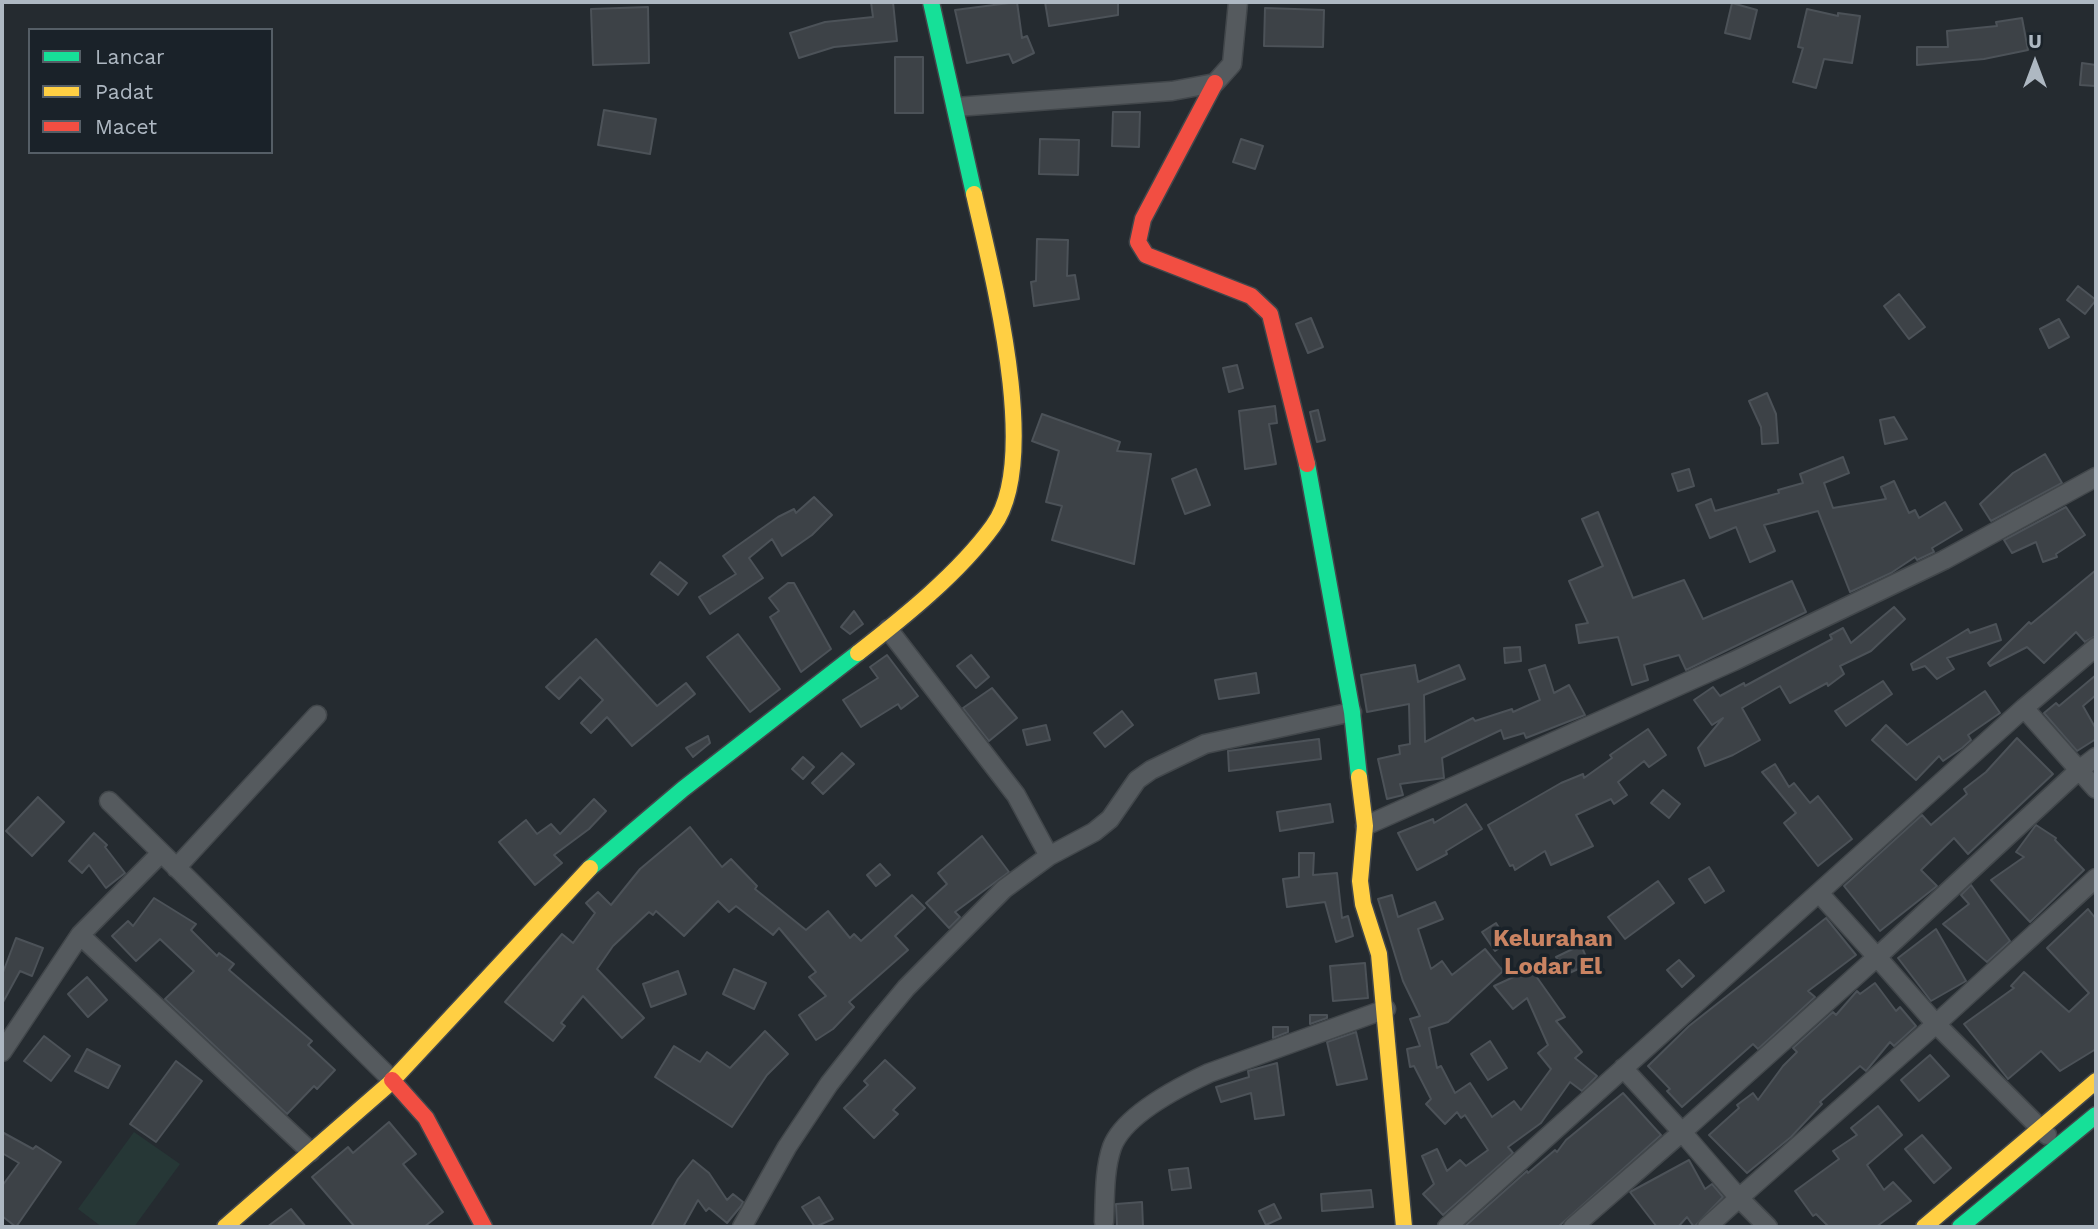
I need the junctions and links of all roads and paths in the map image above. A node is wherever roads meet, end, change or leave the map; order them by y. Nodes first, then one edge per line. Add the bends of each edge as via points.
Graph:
1 (931, 2) edge
2 (1238, 2) edge
3 (1215, 83) junction
4 (956, 107) junction
5 (2096, 477) edge
6 (888, 629) junction
7 (2096, 647) edge
8 (2024, 708) junction
9 (1352, 712) junction
10 (317, 715) dead end
11 (2096, 757) edge
12 (2079, 770) junction
13 (2096, 789) edge
14 (109, 801) dead end
15 (1365, 826) junction
16 (161, 853) junction
17 (1049, 856) junction
18 (176, 868) junction
19 (2096, 878) edge
20 (1819, 893) junction
21 (80, 935) junction
22 (1877, 957) junction
23 (1386, 1009) junction
24 (1936, 1024) junction
25 (2, 1052) edge
26 (1623, 1069) junction
27 (391, 1080) junction
28 (2096, 1081) edge
29 (2096, 1115) edge
30 (2040, 1128) junction
31 (1682, 1132) junction
32 (2060, 1147) junction
33 (311, 1152) junction
34 (1739, 1198) junction
35 (1104, 1222) dead end
36 (225, 1227) edge
37 (467, 1227) edge
38 (484, 1227) edge
39 (742, 1227) edge
40 (1404, 1227) edge
41 (1447, 1227) edge
42 (1573, 1227) edge
43 (1707, 1227) edge
44 (1768, 1227) edge
45 (1924, 1227) edge
46 (1960, 1227) edge

1 - 4 main road
2 - 3 street via 1232,64
3 - 4 street via 1172,91
3 - 9 main road via 1143,219 1138,242 1146,255 1251,296 1269,314 1311,480
4 - 6 main road via 1008,345 1013,466 1007,498 995,525
5 - 15 street via 1944,560 1746,655
6 - 17 street via 1016,794
6 - 27 main road via 683,789 575,881
7 - 8 street
8 - 12 street
8 - 20 street
9 - 15 main road
9 - 17 street via 1205,744 1143,775 1110,819
10 - 18 street
11 - 12 street
12 - 13 street
12 - 22 street
14 - 16 street
15 - 23 main road via 1360,881 1379,954
16 - 18 street
16 - 21 street
17 - 39 street via 1004,889 884,1014 787,1147
18 - 27 street
19 - 24 street
20 - 22 street
20 - 26 street
21 - 25 street
21 - 33 street
22 - 24 street
22 - 31 street
23 - 35 street via 1209,1073 1182,1085 1130,1122 1118,1134 1108,1163
23 - 40 main road
24 - 30 street
24 - 34 street
26 - 31 street
26 - 41 street
27 - 33 main road
27 - 37 main road
27 - 38 main road via 426,1118
28 - 30 main road
29 - 32 main road
30 - 32 street
30 - 45 main road
31 - 34 street
31 - 42 street
32 - 46 main road
33 - 36 main road
34 - 43 street
34 - 44 street

